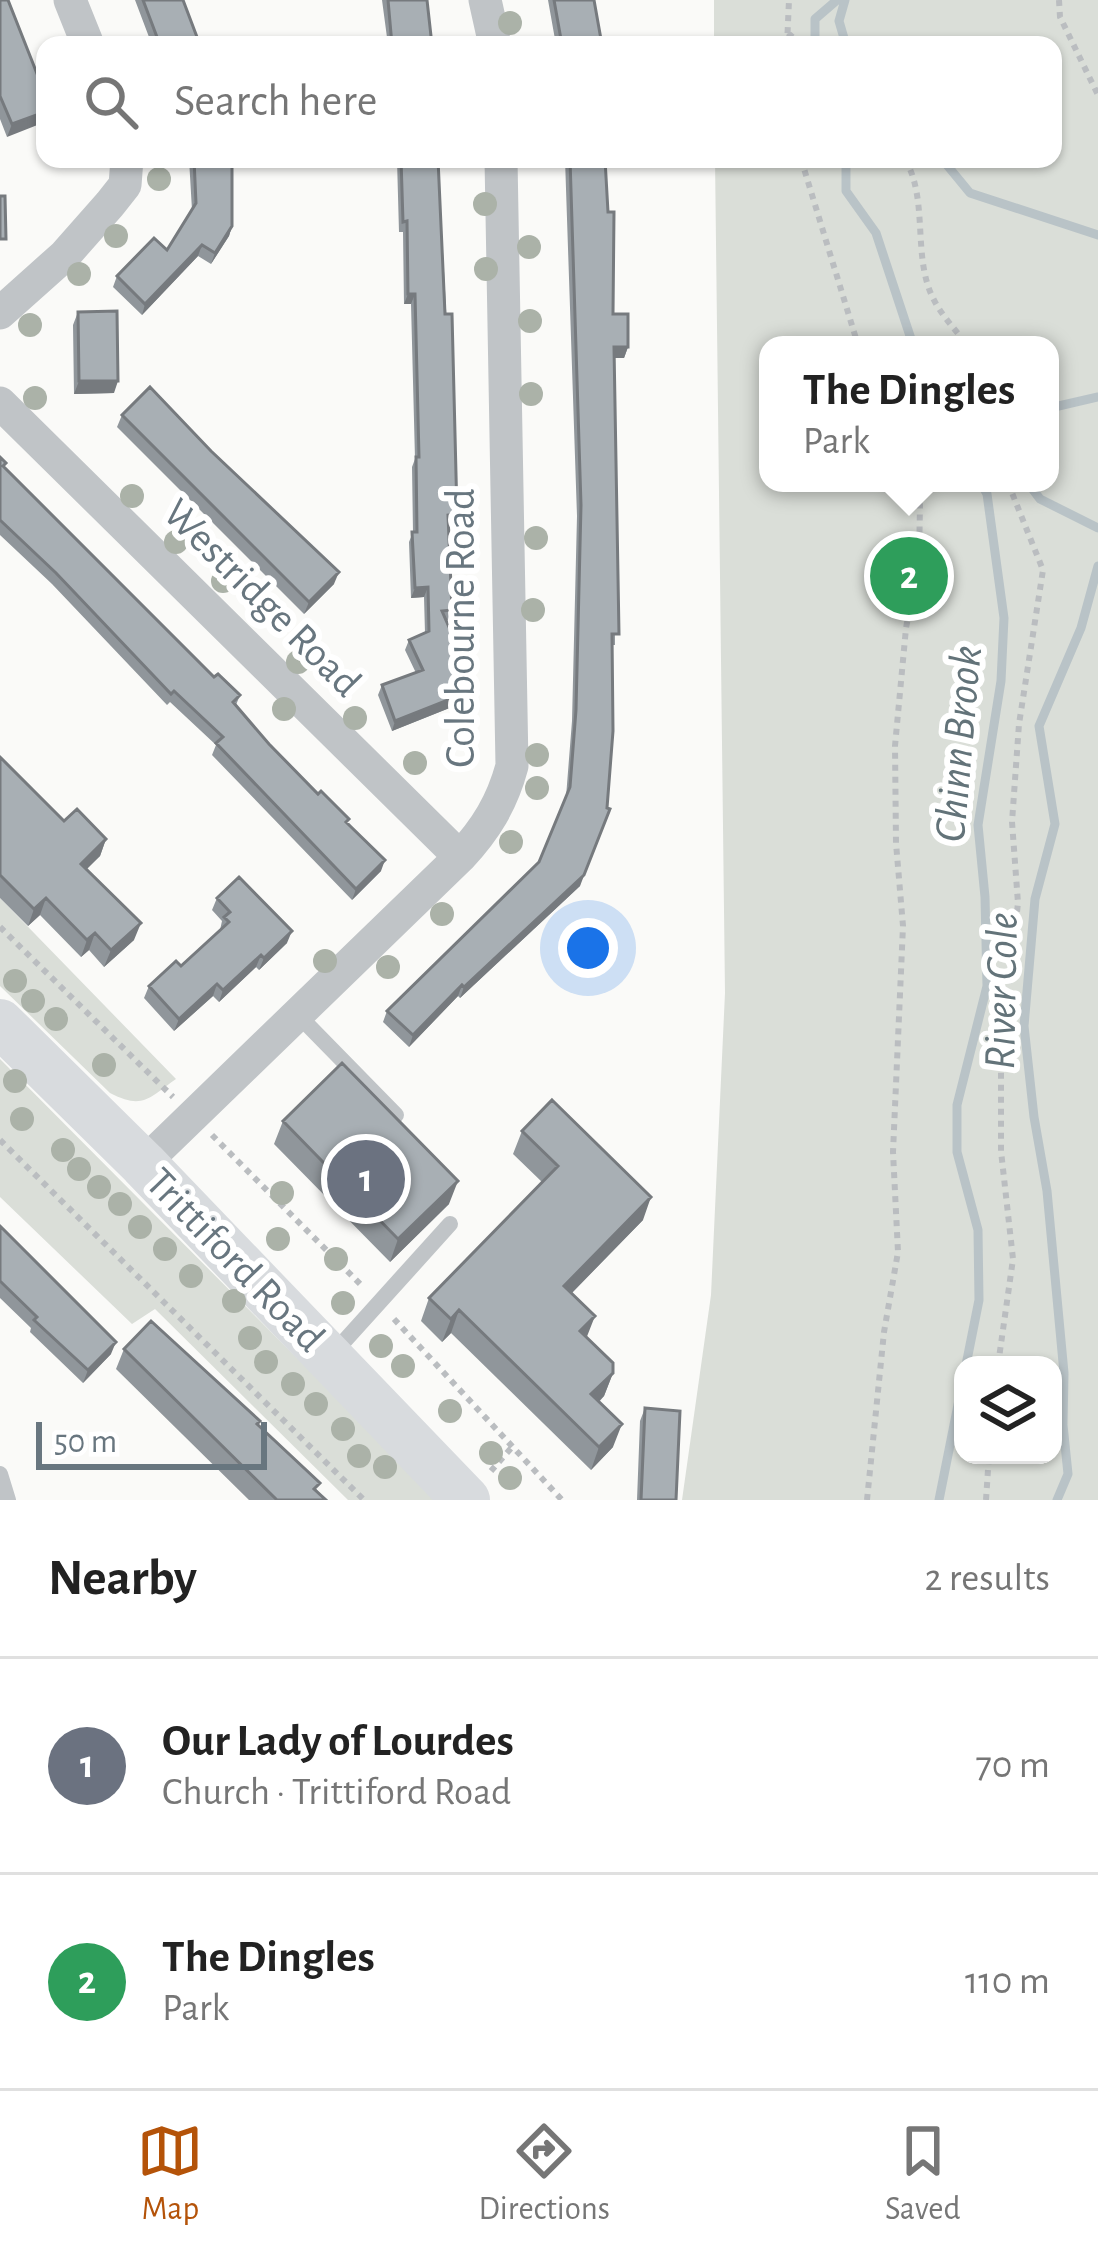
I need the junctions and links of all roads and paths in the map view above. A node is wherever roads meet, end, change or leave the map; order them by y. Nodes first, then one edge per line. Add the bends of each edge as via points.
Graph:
1 (70, 0) edge
2 (485, 0) edge
3 (788, 0) edge
4 (1059, 0) edge
5 (788, 33) joint
6 (84, 36) edge
7 (493, 36) edge
8 (792, 36) edge
9 (1098, 95) edge
10 (126, 168) edge
11 (501, 168) edge
12 (804, 168) edge
13 (910, 168) edge
14 (0, 314) edge
15 (855, 336) edge
16 (961, 336) edge
17 (0, 403) edge
18 (915, 492) edge
19 (1012, 492) edge
20 (460, 856) junction
21 (0, 927) edge
22 (298, 1015) junction
23 (0, 1023) edge
24 (396, 1114) edge
25 (194, 1117) junction
26 (0, 1140) edge
27 (143, 1164) junction
28 (450, 1224) edge
29 (999, 1356) edge
30 (329, 1357) junction
31 (988, 1464) edge
32 (0, 1474) edge
33 (8, 1500) edge
34 (364, 1500) edge
35 (466, 1500) edge
36 (867, 1500) edge
37 (986, 1500) edge

1 - 6 street
2 - 7 street
3 - 5 path
4 - 9 path
5 - 8 path
10 - 14 street via 110,204
11 - 20 street, Colebourne Road via 512,766 488,827
12 - 15 path
13 - 16 path via 932,296
17 - 20 street, Westridge Road
18 - 36 path via 919,560 895,746 898,1252
19 - 29 path via 1042,570 1012,822 1018,903 1001,1054 1000,1151 1013,1259
20 - 22 street, Colebourne Road
21 - 25 path
22 - 24 lane
22 - 25 street, Colebourne Road
23 - 27 street, Trittiford Road
25 - 27 street, Colebourne Road
26 - 34 path
27 - 30 street, Trittiford Road
28 - 30 lane
30 - 35 street, Trittiford Road
31 - 37 path
32 - 33 lane

